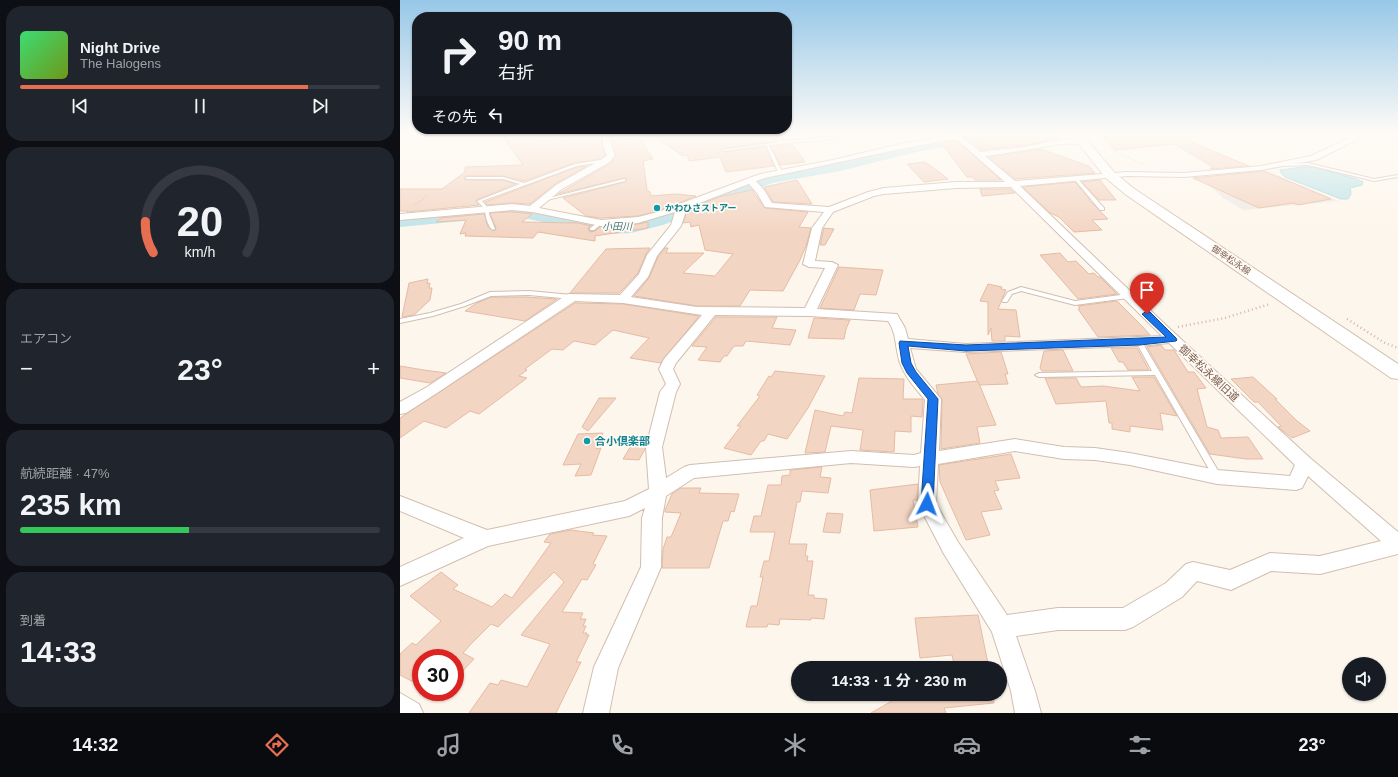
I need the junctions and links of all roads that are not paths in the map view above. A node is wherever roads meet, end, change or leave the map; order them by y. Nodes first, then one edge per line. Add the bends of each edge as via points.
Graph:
1 (575, 166) edge
2 (596, 166) edge
3 (777, 166) edge
4 (810, 166) edge
5 (994, 166) edge
6 (1103, 166) edge
7 (1270, 166) edge
8 (1274, 166) edge
9 (1317, 166) edge
10 (1261, 168) junction
11 (780, 172) junction
12 (1110, 175) junction
13 (467, 178) dead end
14 (1398, 178) edge
15 (1076, 179) junction
16 (624, 180) dead end
17 (752, 182) junction
18 (523, 184) junction
19 (1013, 184) junction
20 (542, 200) junction
21 (532, 209) junction
22 (1102, 209) dead end
23 (680, 210) junction
24 (830, 210) junction
25 (487, 211) junction
26 (400, 217) edge
27 (601, 223) junction
28 (493, 229) dead end
29 (592, 229) dead end
30 (1128, 296) junction
31 (572, 297) junction
32 (623, 298) junction
33 (1005, 301) dead end
34 (712, 311) junction
35 (809, 312) junction
36 (401, 321) edge
37 (1169, 336) junction
38 (1140, 342) junction
39 (903, 343) junction
40 (1156, 373) junction
41 (1398, 373) edge
42 (1038, 375) dead end
43 (400, 409) edge
44 (930, 459) junction
45 (1304, 463) junction
46 (1217, 477) junction
47 (658, 492) junction
48 (400, 504) edge
49 (486, 538) junction
50 (1398, 545) edge
51 (400, 577) edge
52 (1002, 627) junction
53 (400, 706) edge
54 (410, 713) edge
55 (596, 713) edge
56 (1028, 713) edge

1 - 18 lane
2 - 20 street via 558,187
3 - 11 lane
4 - 11 street
5 - 19 street, 御幸松永線旧道
6 - 12 main road, 御幸松永線
7 - 10 street
8 - 10 lane
9 - 14 lane via 1374,180
10 - 12 street via 1184,175
11 - 17 street
12 - 15 street
12 - 41 main road, 御幸松永線 via 1154,208
13 - 18 lane via 503,178
15 - 19 street
15 - 22 lane
16 - 20 lane
17 - 23 street
17 - 24 street via 768,205
18 - 25 lane via 479,201
19 - 24 street via 956,185 884,191
19 - 30 street, 御幸松永線旧道
20 - 21 street
21 - 25 street via 512,207
21 - 27 street
23 - 27 street via 638,220
23 - 32 street via 676,226 652,255 644,275
24 - 35 street via 817,228 809,264 832,265
25 - 26 street
25 - 28 lane
27 - 29 lane
30 - 33 lane via 1075,303 1022,289 1010,292
30 - 37 street, 御幸松永線旧道
31 - 32 street
31 - 36 lane via 529,293 490,294 431,315
31 - 43 street
32 - 34 street via 697,311
34 - 35 street
34 - 47 street via 666,369 673,384 668,392 654,447
35 - 39 street via 892,317
37 - 38 street
37 - 45 street, 御幸松永線旧道
38 - 39 street via 966,348
38 - 40 lane
39 - 44 street via 906,363 933,399
40 - 42 lane
40 - 46 lane
44 - 46 street via 1015,445 1130,459
44 - 47 street via 914,461 851,457 690,472
44 - 52 street via 927,504 951,548
45 - 46 street via 1296,483
45 - 50 street, 御幸松永線旧道
47 - 49 street via 629,508
47 - 55 street via 652,518 651,567 606,667
48 - 49 street
49 - 51 street
50 - 52 street via 1320,565 1270,562 1231,580 1193,571 1174,590 1125,619 1058,619
52 - 56 street
53 - 54 street

